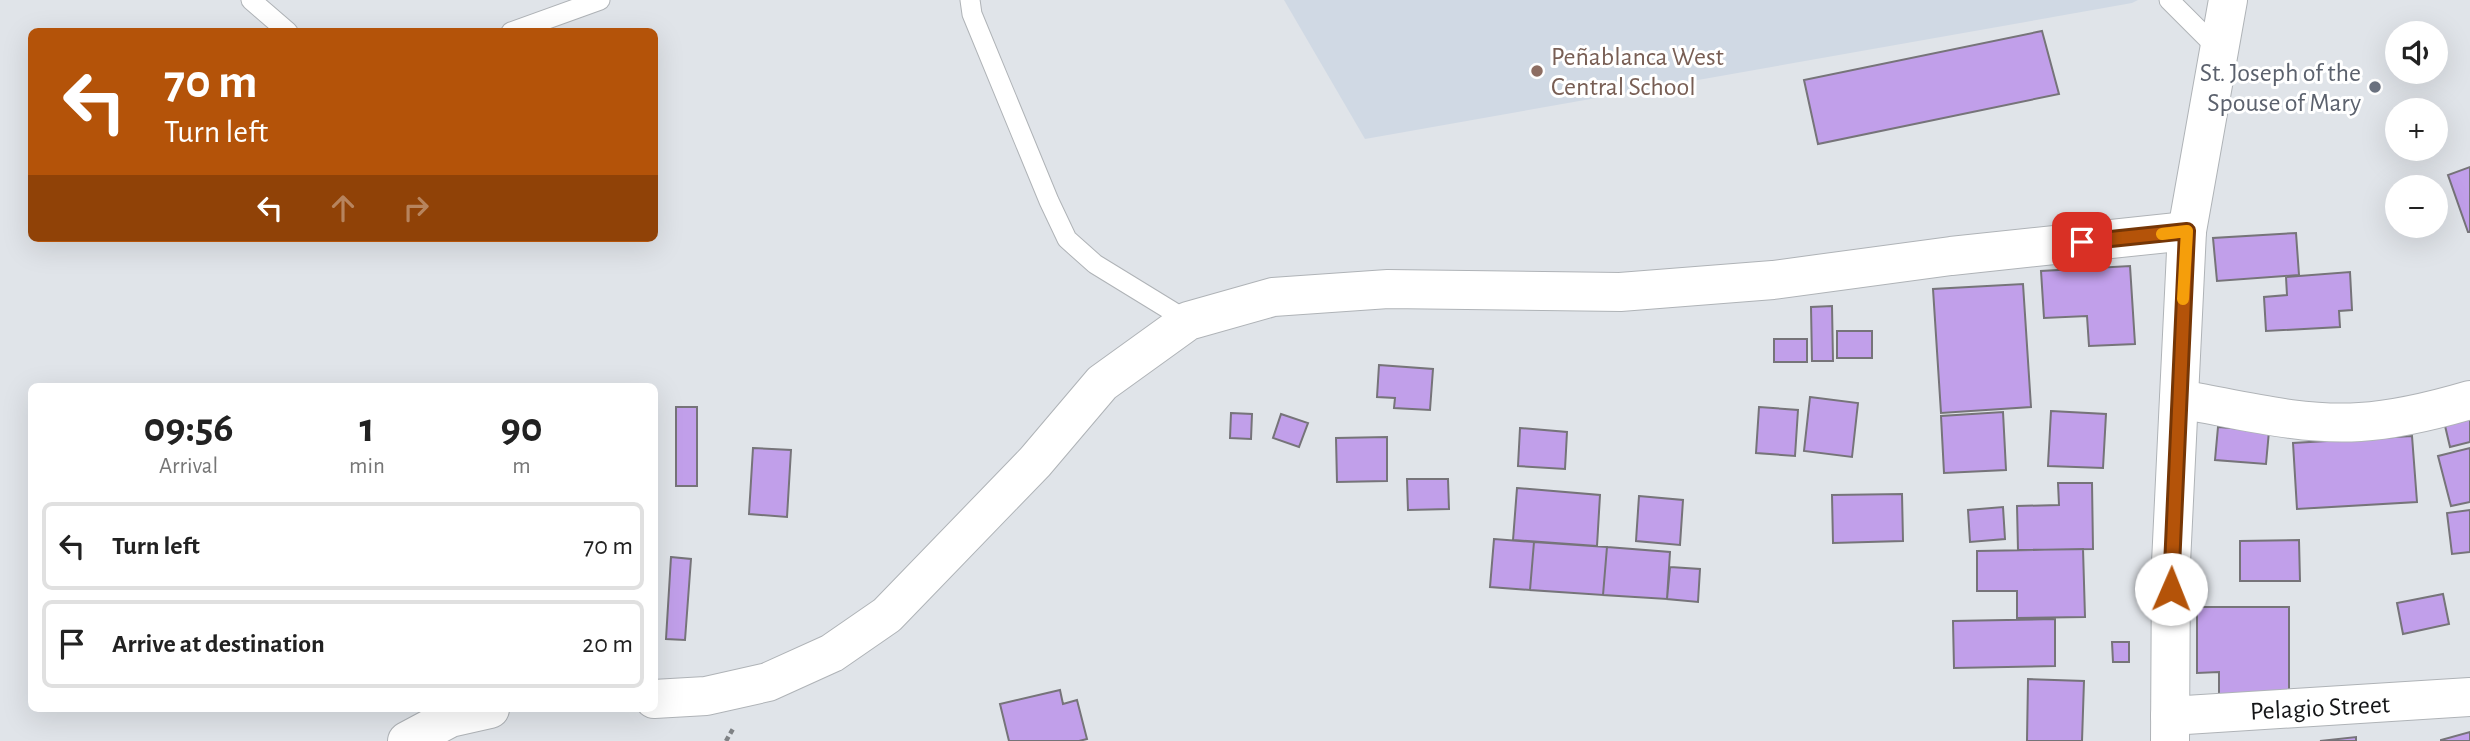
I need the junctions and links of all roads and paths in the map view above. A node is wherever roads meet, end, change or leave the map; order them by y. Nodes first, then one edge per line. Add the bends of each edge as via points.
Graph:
1 (251, 0) edge
2 (600, 0) edge
3 (970, 0) edge
4 (2169, 0) edge
5 (2228, 0) edge
6 (283, 28) edge
7 (522, 28) edge
8 (2220, 51) junction
9 (2187, 231) junction
10 (1188, 321) junction
11 (2179, 399) junction
12 (2470, 400) edge
13 (2470, 697) edge
14 (658, 699) edge
15 (477, 712) edge
16 (2170, 728) edge
17 (407, 741) edge

1 - 6 lane
2 - 7 lane
3 - 10 lane via 1067,239 1095,264
4 - 8 lane
5 - 8 street
8 - 9 street
9 - 10 street via 1773,280 1620,292 1388,289 1273,297
9 - 11 street
10 - 14 street via 1102,383 1035,462 887,615 832,653 768,682 706,696
11 - 12 street via 2305,421 2360,422
11 - 16 street via 2171,563
13 - 16 street, Pelagio Street
15 - 17 street via 450,718

